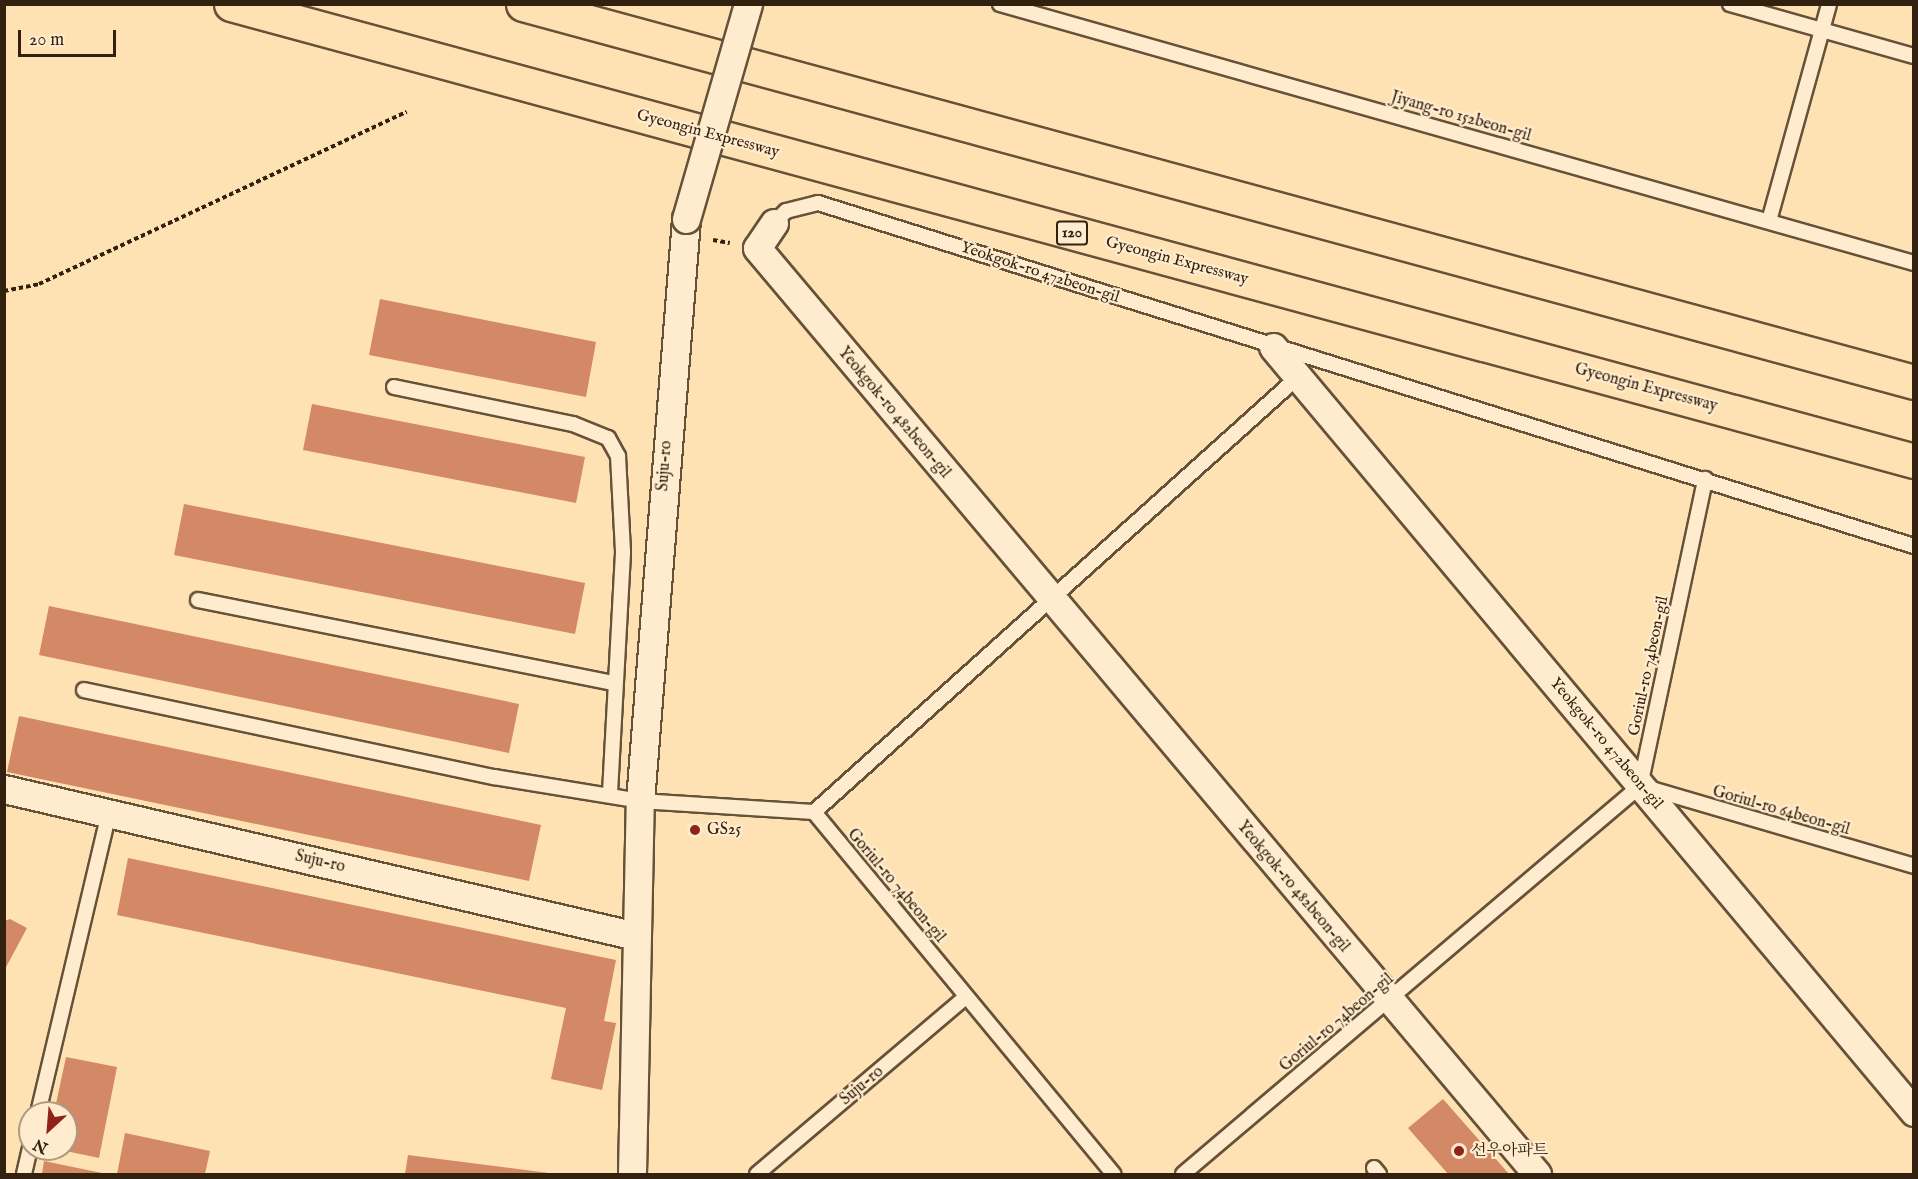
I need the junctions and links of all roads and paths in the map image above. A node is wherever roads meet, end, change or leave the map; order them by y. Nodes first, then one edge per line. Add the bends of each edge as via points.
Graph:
1 (231, 4) edge
2 (523, 4) edge
3 (748, 4) edge
4 (1000, 4) edge
5 (1730, 4) edge
6 (1829, 4) edge
7 (1821, 30) junction
8 (1914, 56) edge
9 (407, 112) dead end
10 (1769, 221) junction
11 (774, 223) joint
12 (684, 227) junction
13 (757, 248) junction
14 (1914, 263) edge
15 (4, 291) edge
16 (1273, 347) junction
17 (1298, 377) junction
18 (1914, 382) edge
19 (394, 387) dead end
20 (1914, 460) edge
21 (1705, 478) junction
22 (1914, 546) edge
23 (198, 600) dead end
24 (1049, 600) junction
25 (612, 683) junction
26 (84, 690) dead end
27 (1640, 786) junction
28 (4, 789) edge
29 (610, 792) junction
30 (640, 801) junction
31 (109, 813) junction
32 (814, 813) junction
33 (1914, 866) edge
34 (636, 936) junction
35 (966, 997) junction
36 (1389, 1000) junction
37 (41, 1101) edge
38 (1914, 1112) edge
39 (632, 1174) edge
40 (757, 1174) edge
41 (1114, 1174) edge
42 (1183, 1174) edge
43 (1537, 1174) edge

1 - 20 highway, Gyeongin Expressway / 120
2 - 18 highway
3 - 12 street, Suju-ro, bridge
4 - 10 lane, Jiyang-ro 152beon-gil
5 - 7 lane
6 - 7 lane
7 - 8 lane
7 - 10 lane
9 - 15 path via 39,284
10 - 14 lane, Jiyang-ro 152beon-gil
11 - 13 street
11 - 16 lane, Yeokgok-ro 472beon-gil via 786,211 818,203
12 - 13 path
12 - 30 street, Suju-ro
13 - 24 street, Yeokgok-ro 482beon-gil
16 - 17 street, Yeokgok-ro 472beon-gil
16 - 21 lane
17 - 24 lane
17 - 27 street, Yeokgok-ro 472beon-gil
19 - 25 lane via 573,424 608,438 618,456 623,554
21 - 22 lane
21 - 27 lane, Goriul-ro 74beon-gil
23 - 25 lane
24 - 32 lane
24 - 36 street, Yeokgok-ro 482beon-gil
25 - 29 lane
26 - 29 lane via 494,777
27 - 33 lane, Goriul-ro 64beon-gil
27 - 36 lane, Goriul-ro 74beon-gil
27 - 38 street, Yeokgok-ro 472beon-gil
28 - 31 street, Suju-ro
29 - 30 lane
30 - 32 lane
30 - 34 street, Suju-ro
31 - 34 street, Suju-ro
31 - 37 lane
32 - 35 lane, Goriul-ro 74beon-gil
34 - 39 street, Suju-ro
35 - 40 lane, Suju-ro
35 - 41 lane, Goriul-ro 74beon-gil
36 - 42 lane, Goriul-ro 74beon-gil
36 - 43 street, Yeokgok-ro 482beon-gil

